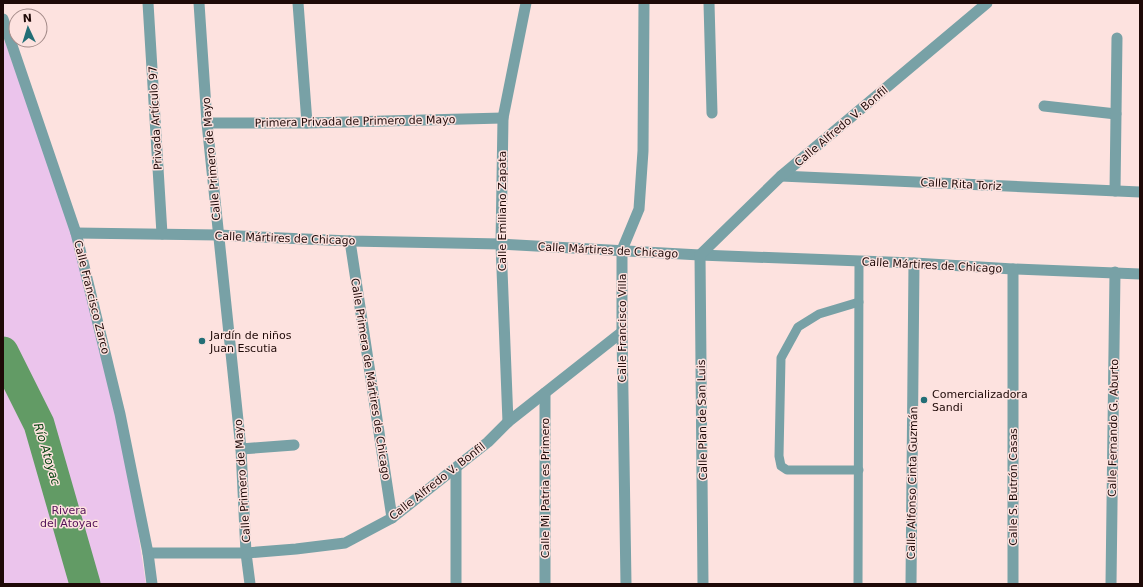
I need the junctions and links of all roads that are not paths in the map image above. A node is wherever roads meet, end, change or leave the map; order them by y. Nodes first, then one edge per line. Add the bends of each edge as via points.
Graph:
1 (148, 3) edge
2 (200, 3) edge
3 (298, 3) edge
4 (526, 3) edge
5 (644, 3) edge
6 (709, 3) edge
7 (987, 3) edge
8 (3, 19) edge
9 (1117, 38) dead end
10 (1044, 106) dead end
11 (712, 113) dead end
12 (1116, 114) junction
13 (503, 118) junction
14 (207, 123) junction
15 (307, 123) junction
16 (781, 176) junction
17 (1115, 191) junction
18 (1140, 192) edge
19 (76, 233) junction
20 (162, 234) junction
21 (218, 235) junction
22 (350, 241) junction
23 (501, 244) junction
24 (622, 250) junction
25 (700, 255) junction
26 (859, 261) junction
27 (914, 263) junction
28 (1013, 269) junction
29 (1115, 272) junction
30 (1140, 274) edge
31 (859, 302) junction
32 (622, 332) junction
33 (545, 393) junction
34 (508, 422) junction
35 (294, 445) dead end
36 (241, 449) junction
37 (456, 468) junction
38 (859, 470) junction
39 (392, 518) junction
40 (148, 553) junction
41 (246, 553) junction
42 (152, 584) edge
43 (250, 584) edge
44 (456, 584) edge
45 (545, 584) edge
46 (626, 584) edge
47 (703, 584) edge
48 (858, 584) edge
49 (911, 584) edge
50 (1013, 584) edge
51 (1111, 584) edge

1 - 20 street, Privada Artículo 97
2 - 14 street, Calle Primero de Mayo
3 - 15 street
4 - 13 street, Calle Emiliano Zapata
5 - 24 street, Calle Francisco Villa via 643,151 639,209
6 - 11 street
7 - 16 street, Calle Alfredo V. Bonfil
8 - 19 street, Calle Francisco Zarco
9 - 12 street
10 - 12 street
12 - 17 street
13 - 15 street, Primera Privada de Primero de Mayo
13 - 23 street, Calle Emiliano Zapata
14 - 15 street, Primera Privada de Primero de Mayo
14 - 21 street, Calle Primero de Mayo
16 - 17 street, Calle Rita Toriz
16 - 25 street, Calle Alfredo V. Bonfil
17 - 18 street, Calle Rita Toriz
19 - 20 street, Calle Mártires de Chicago
19 - 40 street, Calle Francisco Zarco via 120,414
20 - 21 street, Calle Mártires de Chicago
21 - 22 street, Calle Mártires de Chicago
21 - 36 street, Calle Primero de Mayo
22 - 23 street, Calle Mártires de Chicago
22 - 39 street, Calle Primera de Mártires de Chicago
23 - 24 street, Calle Mártires de Chicago
23 - 34 street, Calle Emiliano Zapata
24 - 25 street, Calle Mártires de Chicago
24 - 32 street, Calle Francisco Villa
25 - 26 street, Calle Mártires de Chicago
25 - 47 street, Calle Plan de San Luis
26 - 27 street, Calle Mártires de Chicago
26 - 31 lane
27 - 28 street, Calle Mártires de Chicago
27 - 49 street, Calle Alfonso Cinta Guzmán
28 - 29 street, Calle Mártires de Chicago
28 - 50 street, Calle S. Butrón Casas
29 - 30 street, Calle Mártires de Chicago
29 - 51 street, Calle Fernando G. Aburto
31 - 38 lane
31 - 38 lane via 818,314 798,327 781,358 779,456 781,466 787,470
32 - 33 street, Calle Alfredo V. Bonfil
32 - 46 street, Calle Francisco Villa
33 - 34 street, Calle Alfredo V. Bonfil
33 - 45 street, Calle Mi Patria es Primero
34 - 37 street, Calle Alfredo V. Bonfil
35 - 36 street
36 - 41 street, Calle Primero de Mayo
37 - 39 street, Calle Alfredo V. Bonfil
37 - 44 street
38 - 48 lane
39 - 41 street, Calle Alfredo V. Bonfil via 345,543
40 - 41 street, Calle Alfredo V. Bonfil
40 - 42 street, Calle Francisco Zarco
41 - 43 street, Calle Primero de Mayo

